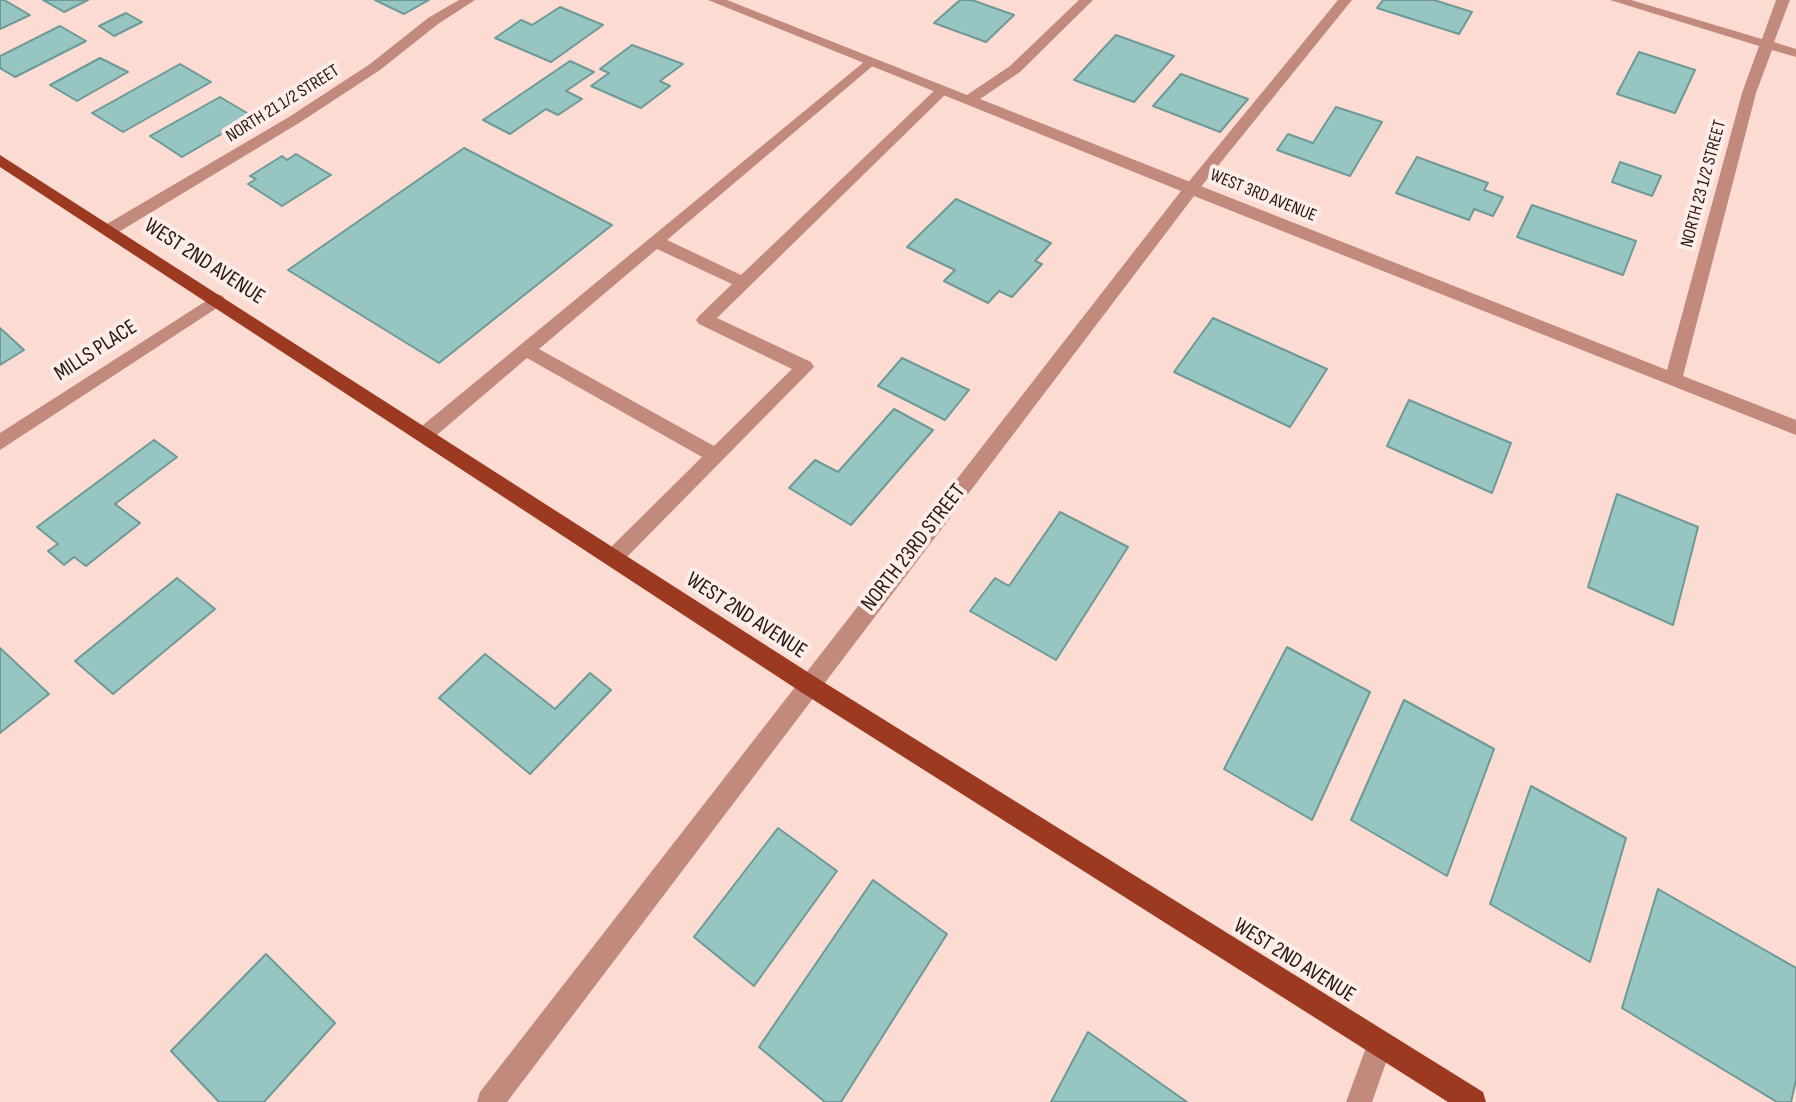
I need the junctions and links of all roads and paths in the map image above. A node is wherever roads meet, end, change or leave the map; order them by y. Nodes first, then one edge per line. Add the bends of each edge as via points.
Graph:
1 (468, 0) edge
2 (715, 0) edge
3 (1086, 0) edge
4 (1345, 0) edge
5 (1617, 0) edge
6 (1783, 0) edge
7 (1767, 44) junction
8 (1796, 53) edge
9 (870, 61) junction
10 (943, 90) junction
11 (969, 100) junction
12 (0, 160) edge
13 (1191, 189) junction
14 (111, 229) junction
15 (655, 241) junction
16 (744, 283) junction
17 (217, 300) junction
18 (527, 350) junction
19 (1673, 380) junction
20 (1796, 428) edge
21 (424, 435) junction
22 (0, 443) edge
23 (716, 456) junction
24 (613, 558) junction
25 (809, 685) junction
26 (1380, 1043) junction
27 (490, 1102) edge
28 (1359, 1102) edge
29 (1473, 1102) edge

1 - 14 street, NORTH 21 1/2 STREET via 294,120
2 - 9 street, WEST 3RD AVENUE
3 - 11 street via 1015,69
4 - 13 street, NORTH 23RD STREET
5 - 7 street
6 - 7 street, NORTH 23 1/2 STREET
7 - 8 street
7 - 19 street, NORTH 23 1/2 STREET via 1749,93
9 - 10 street, WEST 3RD AVENUE
9 - 15 street
10 - 11 street, WEST 3RD AVENUE
10 - 16 street
11 - 13 street, WEST 3RD AVENUE
12 - 14 main road, WEST 2ND AVENUE
13 - 19 street, WEST 3RD AVENUE
13 - 25 street, NORTH 23RD STREET
14 - 17 main road, WEST 2ND AVENUE
15 - 16 street
15 - 18 street
16 - 23 street via 705,320 805,367
17 - 21 main road, WEST 2ND AVENUE
17 - 22 street, MILLS PLACE
18 - 21 street
18 - 23 street
19 - 20 street, WEST 3RD AVENUE
21 - 24 main road, WEST 2ND AVENUE
23 - 24 street
24 - 25 main road, WEST 2ND AVENUE
25 - 26 main road, WEST 2ND AVENUE
25 - 27 street, NORTH 23RD STREET
26 - 28 street
26 - 29 main road, WEST 2ND AVENUE

